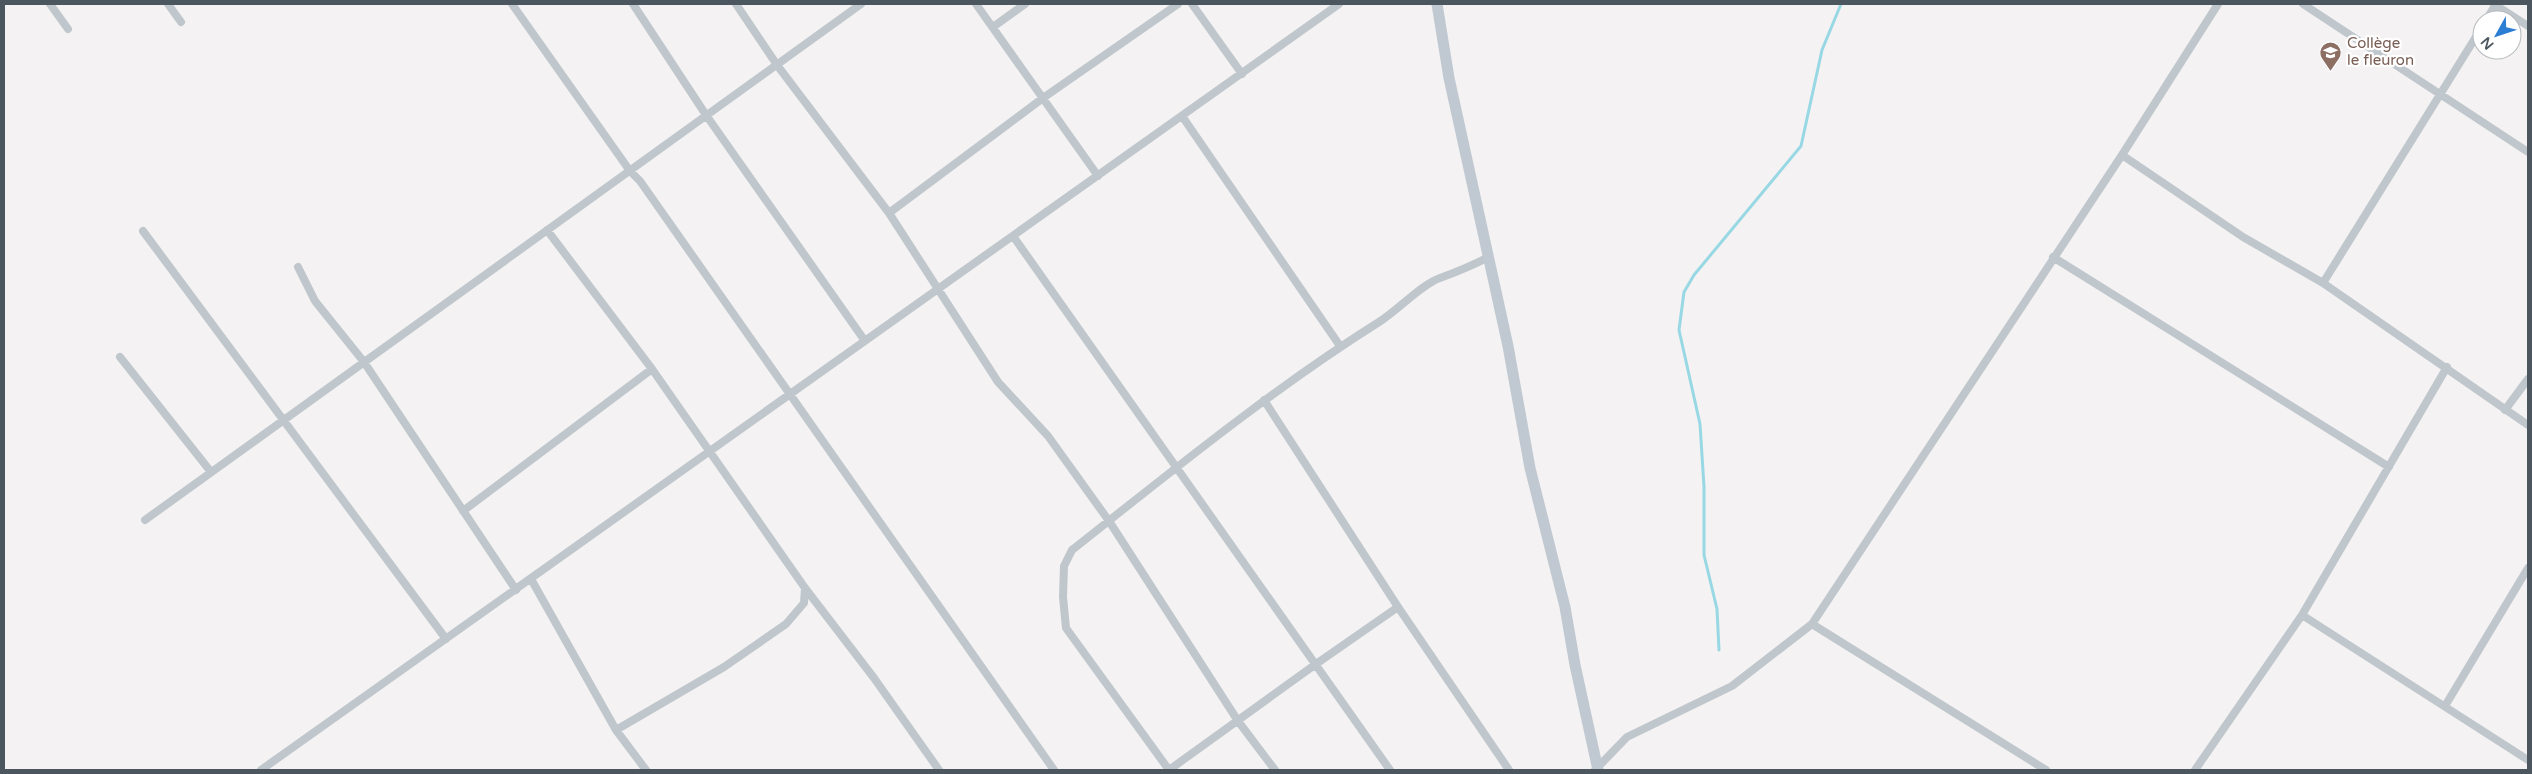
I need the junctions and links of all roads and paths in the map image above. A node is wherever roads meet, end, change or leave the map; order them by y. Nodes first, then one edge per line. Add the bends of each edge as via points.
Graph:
1 (50, 4) edge
2 (168, 4) edge
3 (512, 4) edge
4 (633, 4) edge
5 (736, 4) edge
6 (861, 4) edge
7 (976, 4) edge
8 (1025, 4) edge
9 (1178, 4) edge
10 (1192, 4) edge
11 (1339, 4) edge
12 (1437, 4) edge
13 (2218, 4) edge
14 (2303, 4) edge
15 (2495, 4) edge
16 (181, 22) dead end
17 (2528, 26) edge
18 (993, 27) junction
19 (68, 29) dead end
20 (2472, 43) edge
21 (777, 64) junction
22 (1242, 74) junction
23 (2440, 96) junction
24 (1043, 98) junction
25 (706, 115) junction
26 (1182, 116) junction
27 (2528, 152) edge
28 (2122, 155) junction
29 (630, 171) junction
30 (1098, 176) junction
31 (889, 213) junction
32 (548, 230) junction
33 (143, 231) dead end
34 (1013, 236) junction
35 (1489, 257) junction
36 (2053, 257) junction
37 (298, 267) dead end
38 (2324, 283) junction
39 (938, 289) junction
40 (865, 342) junction
41 (1340, 346) junction
42 (120, 357) dead end
43 (364, 362) junction
44 (2447, 367) junction
45 (652, 369) junction
46 (2528, 379) edge
47 (789, 395) junction
48 (1264, 400) junction
49 (2505, 410) junction
50 (283, 420) junction
51 (2528, 425) edge
52 (711, 451) junction
53 (2389, 467) junction
54 (1175, 468) junction
55 (211, 472) junction
56 (463, 511) junction
57 (145, 520) dead end
58 (1109, 521) junction
59 (2528, 568) edge
60 (531, 579) junction
61 (805, 588) junction
62 (516, 590) junction
63 (1398, 607) junction
64 (2302, 615) junction
65 (1812, 624) junction
66 (446, 639) junction
67 (1316, 664) junction
68 (2445, 706) junction
69 (1238, 721) junction
70 (616, 730) junction
71 (2528, 760) edge
72 (262, 770) edge
73 (646, 770) edge
74 (939, 770) edge
75 (1054, 770) edge
76 (1169, 770) edge
77 (1275, 770) edge
78 (1390, 770) edge
79 (1509, 770) edge
80 (1597, 770) edge
81 (2046, 770) edge
82 (2195, 770) edge

1 - 19 street
2 - 16 street
3 - 29 street
4 - 25 street
5 - 21 street
6 - 21 street
7 - 18 street
8 - 18 street
9 - 24 street
10 - 22 street
11 - 22 street
12 - 35 street via 1449,78
13 - 28 street
14 - 23 street
15 - 17 street
18 - 24 street
20 - 23 street
21 - 25 street
21 - 31 street
22 - 26 street
23 - 27 street
23 - 38 street
24 - 30 street
24 - 31 street
25 - 29 street
25 - 40 street
26 - 30 street
26 - 41 street
28 - 36 street
28 - 38 street via 2244,237
29 - 32 street
29 - 47 street
30 - 34 street
31 - 39 street
32 - 43 street
32 - 45 street
33 - 50 street
34 - 39 street
34 - 54 street
35 - 41 street via 1439,278
35 - 80 street via 1530,468 1565,607
36 - 53 street
36 - 65 street
37 - 43 street via 315,301
38 - 44 street
39 - 40 street
39 - 58 street via 998,382 1048,436
40 - 47 street
41 - 48 street
42 - 55 street
43 - 50 street
43 - 56 street
44 - 49 street
44 - 53 street
45 - 52 street
45 - 56 street
46 - 49 street
47 - 52 street
47 - 75 street
48 - 54 street
48 - 63 street
49 - 51 street
50 - 55 street
50 - 66 street
52 - 60 street
52 - 61 street
53 - 64 street
54 - 58 street
54 - 67 street
55 - 57 street
56 - 62 street
58 - 69 street
58 - 76 street via 1072,550 1064,566 1062,597 1066,628
59 - 68 street
60 - 62 street
60 - 70 street
61 - 70 street via 804,603 786,624 724,667
61 - 74 street
62 - 66 street
63 - 67 street
63 - 79 street
64 - 68 street
64 - 82 street
65 - 80 street via 1732,686 1627,736
65 - 81 street
66 - 72 street
67 - 69 street
67 - 78 street
68 - 71 street
69 - 76 street
69 - 77 street
70 - 73 street

